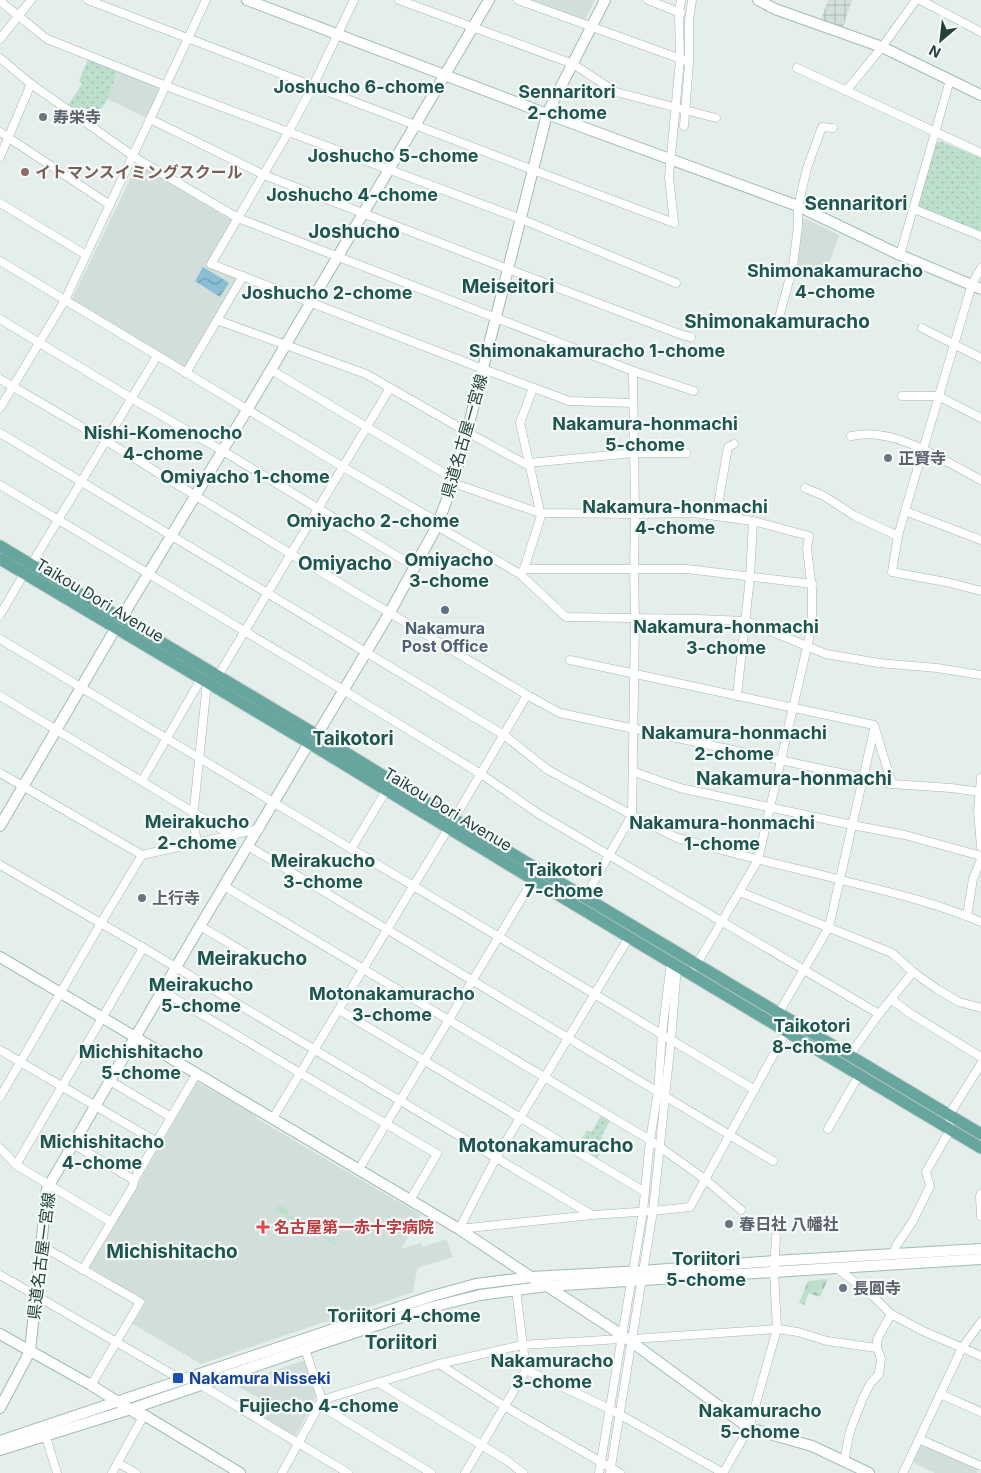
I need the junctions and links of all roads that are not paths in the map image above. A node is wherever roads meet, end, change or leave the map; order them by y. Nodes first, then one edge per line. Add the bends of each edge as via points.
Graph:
1 (31, 0) edge
2 (88, 0) edge
3 (206, 0) edge
4 (247, 0) edge
5 (354, 0) edge
6 (399, 0) edge
7 (490, 0) edge
8 (518, 0) edge
9 (605, 0) edge
10 (648, 0) edge
11 (681, 0) edge
12 (692, 0) edge
13 (758, 0) edge
14 (916, 0) edge
15 (920, 0) edge
16 (0, 1) edge
17 (679, 12) junction
18 (18, 16) junction
19 (689, 17) junction
20 (592, 26) junction
21 (473, 28) junction
22 (981, 32) edge
23 (338, 34) junction
24 (188, 38) junction
25 (0, 39) edge
26 (882, 47) junction
27 (0, 58) edge
28 (680, 60) junction
29 (689, 62) junction
30 (573, 64) junction
31 (797, 68) dead end
32 (446, 75) junction
33 (950, 80) junction
34 (32, 84) junction
35 (166, 86) junction
36 (313, 86) junction
37 (846, 92) junction
38 (981, 95) edge
39 (676, 108) junction
40 (686, 110) junction
41 (547, 114) junction
42 (716, 118) dead end
43 (150, 119) junction
44 (416, 125) junction
45 (684, 126) dead end
46 (833, 128) dead end
47 (289, 131) junction
48 (0, 132) edge
49 (935, 132) junction
50 (8, 138) junction
51 (981, 153) edge
52 (133, 156) junction
53 (0, 157) edge
54 (670, 159) junction
55 (390, 169) junction
56 (533, 170) junction
57 (264, 175) junction
58 (0, 203) edge
59 (110, 206) junction
60 (798, 206) junction
61 (914, 209) junction
62 (364, 213) junction
63 (238, 218) junction
64 (521, 219) junction
65 (981, 236) edge
66 (86, 255) junction
67 (900, 255) junction
68 (338, 256) junction
69 (0, 261) edge
70 (981, 268) edge
71 (508, 269) junction
72 (243, 276) junction
73 (676, 283) dead end
74 (976, 287) edge
75 (65, 300) junction
76 (311, 302) junction
77 (496, 318) junction
78 (0, 319) edge
79 (217, 320) junction
80 (777, 325) dead end
81 (922, 328) dead end
82 (691, 337) dead end
83 (39, 343) junction
84 (954, 345) junction
85 (285, 346) junction
86 (157, 356) junction
87 (981, 358) edge
88 (483, 369) junction
89 (271, 370) junction
90 (633, 371) junction
91 (186, 373) junction
92 (0, 380) edge
93 (13, 387) junction
94 (390, 388) junction
95 (533, 388) junction
96 (694, 391) dead end
97 (902, 396) dead end
98 (938, 396) junction
99 (131, 398) junction
100 (633, 403) junction
101 (0, 408) edge
102 (248, 409) junction
103 (981, 418) edge
104 (366, 428) junction
105 (467, 432) junction
106 (0, 433) edge
107 (851, 436) dead end
108 (106, 441) junction
109 (734, 444) dead end
110 (924, 450) junction
111 (223, 451) junction
112 (634, 453) junction
113 (686, 453) dead end
114 (529, 465) junction
115 (343, 467) junction
116 (981, 480) edge
117 (453, 481) junction
118 (81, 482) junction
119 (0, 485) edge
120 (805, 488) dead end
121 (195, 496) junction
122 (318, 509) junction
123 (905, 511) junction
124 (540, 513) junction
125 (635, 514) junction
126 (716, 516) junction
127 (58, 520) junction
128 (754, 521) junction
129 (438, 524) junction
130 (172, 535) junction
131 (898, 536) junction
132 (981, 540) edge
133 (0, 546) edge
134 (291, 554) junction
135 (0, 560) edge
136 (415, 567) junction
137 (634, 569) junction
138 (28, 570) junction
139 (522, 571) junction
140 (148, 574) junction
141 (750, 577) junction
142 (812, 584) junction
143 (981, 591) edge
144 (268, 593) junction
145 (390, 612) junction
146 (0, 615) edge
147 (635, 619) junction
148 (746, 621) junction
149 (118, 624) junction
150 (245, 631) junction
151 (0, 639) edge
152 (807, 646) junction
153 (366, 652) junction
154 (570, 660) dead end
155 (634, 674) junction
156 (981, 675) edge
157 (218, 676) junction
158 (204, 681) junction
159 (81, 688) junction
160 (343, 690) junction
161 (528, 695) junction
162 (0, 696) edge
163 (737, 696) junction
164 (792, 707) junction
165 (634, 728) junction
166 (875, 728) junction
167 (56, 730) junction
168 (504, 735) junction
169 (166, 739) junction
170 (313, 739) junction
171 (199, 759) junction
172 (781, 761) junction
173 (634, 772) junction
174 (0, 773) edge
175 (481, 774) junction
176 (863, 777) junction
177 (981, 778) edge
178 (142, 781) junction
179 (892, 784) junction
180 (23, 786) junction
181 (386, 791) junction
182 (980, 792) junction
183 (274, 803) junction
184 (770, 807) junction
185 (979, 810) edge
186 (194, 812) junction
187 (632, 815) junction
188 (452, 824) junction
189 (852, 825) junction
190 (0, 826) edge
191 (258, 829) junction
192 (231, 835) junction
193 (197, 843) junction
194 (248, 846) junction
195 (981, 847) edge
196 (351, 849) junction
197 (142, 855) junction
198 (609, 855) junction
199 (981, 858) edge
200 (758, 860) junction
201 (0, 865) edge
202 (840, 879) junction
203 (532, 880) junction
204 (224, 886) junction
205 (414, 886) junction
206 (740, 892) junction
207 (585, 897) junction
208 (967, 916) junction
209 (722, 921) junction
210 (981, 922) edge
211 (101, 923) junction
212 (200, 926) junction
213 (829, 927) junction
214 (388, 930) junction
215 (498, 937) junction
216 (629, 938) junction
217 (143, 948) junction
218 (0, 957) edge
219 (674, 964) junction
220 (266, 965) dead end
221 (176, 967) junction
222 (364, 969) junction
223 (694, 970) junction
224 (804, 970) junction
225 (913, 972) junction
226 (472, 981) junction
227 (162, 991) junction
228 (61, 992) junction
229 (594, 994) junction
230 (892, 1000) junction
231 (981, 1008) edge
232 (339, 1010) junction
233 (778, 1014) junction
234 (879, 1014) junction
235 (103, 1017) junction
236 (449, 1020) junction
237 (786, 1032) junction
238 (662, 1034) junction
239 (135, 1036) junction
240 (568, 1038) junction
241 (671, 1040) junction
242 (0, 1050) edge
243 (315, 1050) junction
244 (849, 1056) junction
245 (981, 1057) edge
246 (424, 1061) junction
247 (21, 1062) junction
248 (981, 1064) edge
249 (197, 1073) junction
250 (301, 1074) junction
251 (859, 1074) junction
252 (545, 1077) junction
253 (110, 1081) junction
254 (62, 1085) junction
255 (755, 1090) junction
256 (662, 1094) junction
257 (0, 1097) edge
258 (401, 1101) junction
259 (95, 1105) junction
260 (949, 1116) junction
261 (171, 1117) junction
262 (273, 1118) junction
263 (520, 1118) junction
264 (387, 1124) junction
265 (828, 1129) dead end
266 (950, 1130) junction
267 (981, 1134) edge
268 (730, 1135) junction
269 (650, 1140) junction
270 (157, 1142) junction
271 (73, 1144) junction
272 (659, 1147) junction
273 (0, 1148) edge
274 (981, 1148) edge
275 (496, 1158) junction
276 (773, 1161) dead end
277 (16, 1165) junction
278 (359, 1169) junction
279 (134, 1180) junction
280 (706, 1180) junction
281 (49, 1185) junction
282 (645, 1192) junction
283 (981, 1194) edge
284 (410, 1200) junction
285 (741, 1210) dead end
286 (643, 1211) junction
287 (653, 1211) junction
288 (592, 1215) junction
289 (981, 1216) edge
290 (111, 1222) junction
291 (459, 1229) junction
292 (776, 1237) dead end
293 (40, 1245) junction
294 (981, 1249) edge
295 (893, 1254) junction
296 (981, 1260) edge
297 (774, 1261) junction
298 (83, 1269) junction
299 (838, 1269) junction
300 (774, 1272) junction
301 (0, 1275) edge
302 (637, 1276) junction
303 (530, 1277) junction
304 (547, 1286) junction
305 (516, 1289) junction
306 (35, 1296) junction
307 (891, 1314) junction
308 (981, 1322) edge
309 (777, 1329) junction
310 (0, 1334) edge
311 (627, 1339) junction
312 (117, 1342) junction
313 (522, 1345) junction
314 (878, 1348) junction
315 (962, 1348) junction
316 (306, 1349) junction
317 (30, 1351) junction
318 (981, 1356) edge
319 (439, 1364) junction
320 (526, 1370) junction
321 (182, 1380) junction
322 (380, 1383) junction
323 (91, 1385) junction
324 (201, 1385) junction
325 (940, 1394) junction
326 (118, 1402) junction
327 (320, 1402) junction
328 (504, 1406) junction
329 (0, 1408) edge
330 (610, 1409) junction
331 (131, 1410) junction
332 (981, 1412) edge
333 (619, 1414) junction
334 (144, 1415) junction
335 (749, 1428) junction
336 (46, 1437) junction
337 (920, 1439) junction
338 (0, 1441) edge
339 (298, 1443) junction
340 (481, 1445) junction
341 (0, 1450) edge
342 (118, 1462) junction
343 (601, 1462) junction
344 (844, 1462) junction
345 (981, 1466) edge
346 (610, 1470) edge
347 (58, 1473) edge
348 (112, 1473) edge
349 (136, 1473) edge
350 (240, 1473) edge
351 (282, 1473) edge
352 (348, 1473) edge
353 (432, 1473) edge
354 (465, 1473) edge
355 (523, 1473) edge
356 (599, 1473) edge
357 (620, 1473) edge
358 (723, 1473) edge
359 (870, 1473) edge
360 (903, 1473) edge

1 - 18 street
2 - 24 street
3 - 24 street
4 - 23 street
5 - 23 street
6 - 21 street
7 - 21 street
8 - 20 street
9 - 20 street, 県道名古屋一宮線
10 - 17 street
11 - 17 street
12 - 19 street
13 - 26 street
14 - 26 street
15 - 22 street
16 - 18 street
17 - 19 street
17 - 28 street
18 - 25 street
18 - 35 street via 47,39
19 - 29 street
20 - 28 street
20 - 30 street, 県道名古屋一宮線
21 - 30 street
21 - 32 street
23 - 32 street
23 - 36 street
24 - 35 street
24 - 36 street
26 - 33 street
26 - 37 street
27 - 34 street
28 - 29 street
28 - 39 street
29 - 40 street
30 - 39 street via 616,92
30 - 41 street, 県道名古屋一宮線
31 - 37 street
32 - 41 street
32 - 44 street
33 - 38 street
33 - 49 street
34 - 50 street
34 - 52 street
35 - 43 street
35 - 47 street
36 - 44 street
36 - 47 street
37 - 49 street
39 - 40 street
39 - 54 street
40 - 42 street
40 - 45 street
41 - 54 street
41 - 56 street, 県道名古屋一宮線
43 - 52 street
43 - 57 street
44 - 55 street
44 - 56 street
46 - 60 street via 822,127
47 - 55 street
47 - 57 street
48 - 50 street
49 - 51 street
49 - 61 street
50 - 53 street
50 - 59 street
52 - 59 street
52 - 63 street
54 - 56 street via 674,223
54 - 60 street
55 - 62 street
55 - 64 street
56 - 64 street, 県道名古屋一宮線
57 - 62 street
57 - 63 street
58 - 66 street
59 - 66 street
60 - 67 street
60 - 80 street via 793,266
61 - 65 street
61 - 67 street
62 - 68 street
62 - 71 street
63 - 68 street
63 - 72 street via 211,264
64 - 71 street, 県道名古屋一宮線
64 - 73 street
66 - 75 street
67 - 74 street
68 - 76 street
68 - 77 street
69 - 75 street
70 - 74 street
71 - 77 street, 県道名古屋一宮線
71 - 82 street
72 - 76 street
72 - 79 street
74 - 84 street
75 - 83 street
75 - 86 street
76 - 85 street
76 - 88 street
77 - 88 street, 県道名古屋一宮線
77 - 90 street
78 - 83 street
79 - 85 street
79 - 91 street
81 - 84 street
83 - 93 street
83 - 99 street
84 - 87 street
84 - 98 street
85 - 89 street
85 - 94 street via 366,374
86 - 91 street
86 - 99 street
88 - 95 street
88 - 105 street, 県道名古屋一宮線
89 - 102 street
89 - 104 street
90 - 96 street
90 - 100 street
91 - 102 street
92 - 93 street
93 - 101 street
93 - 108 street
94 - 104 street
94 - 105 street
95 - 100 street via 570,401
95 - 114 street via 520,423
97 - 98 street
98 - 103 street
98 - 110 street
99 - 108 street
99 - 111 street
100 - 112 street
102 - 111 street
102 - 115 street
104 - 115 street
104 - 117 street
105 - 114 street
105 - 117 street, 県道名古屋一宮線
106 - 118 street
107 - 110 street via 888,436
108 - 118 street
108 - 121 street
109 - 126 street via 728,447
110 - 116 street
110 - 123 street
111 - 121 street
111 - 122 street
112 - 113 street
112 - 114 street
112 - 125 street
114 - 124 street
115 - 122 street
115 - 129 street
117 - 124 street
117 - 129 street, 県道名古屋一宮線
118 - 127 street
118 - 130 street
119 - 127 street
120 - 131 street
121 - 130 street
121 - 134 street
122 - 134 street
122 - 136 street
123 - 131 street
123 - 132 street
124 - 125 street
124 - 139 street
125 - 126 street via 688,512
125 - 137 street
126 - 128 street
127 - 138 street
127 - 140 street
128 - 141 street
128 - 142 street via 809,536 807,550
129 - 136 street, 県道名古屋一宮線
129 - 139 street
130 - 140 street
130 - 144 street
131 - 143 street via 892,572
133 - 138 main road, Taikou Dori Avenue
134 - 144 street
134 - 145 street
135 - 138 main road, Taikou Dori Avenue
136 - 145 street, 県道名古屋一宮線
137 - 139 street
137 - 141 street via 687,569
137 - 147 street
138 - 146 street
138 - 149 main road, Taikou Dori Avenue
139 - 147 street via 566,618
140 - 149 street
140 - 150 street
141 - 142 street
141 - 148 street
142 - 152 street via 812,625
144 - 150 street
144 - 153 street
145 - 153 street, 県道名古屋一宮線
145 - 161 street
147 - 148 street
147 - 155 street
148 - 152 street
148 - 163 street
149 - 157 main road, Taikou Dori Avenue
149 - 158 main road, Taikou Dori Avenue
149 - 159 street
150 - 157 street
150 - 160 street
151 - 159 street
152 - 156 street via 826,654 880,663
152 - 164 street
153 - 160 street, 県道名古屋一宮線
153 - 168 street
154 - 155 street
155 - 163 street
155 - 165 street
157 - 170 main road, Taikou Dori Avenue
158 - 169 street
158 - 170 main road, Taikou Dori Avenue
158 - 171 street
159 - 167 street
159 - 169 street
160 - 170 street, 県道名古屋一宮線
160 - 175 street
161 - 165 street via 560,713
161 - 168 street
162 - 167 street
163 - 164 street
164 - 166 street via 874,725
164 - 172 street
165 - 172 street
165 - 173 street
166 - 176 street
166 - 179 street
167 - 178 street
167 - 180 street
168 - 175 street
168 - 187 street via 548,770
169 - 171 street
169 - 178 street
170 - 181 main road, Taikou Dori Avenue
170 - 183 street, 県道名古屋一宮線
170 - 188 main road, Taikou Dori Avenue
171 - 183 street
171 - 186 street
172 - 176 street
172 - 184 street
173 - 184 street via 680,788
173 - 187 street
174 - 180 street
175 - 188 street
175 - 198 street via 539,814
176 - 179 street
176 - 189 street
177 - 182 street
178 - 186 street
179 - 182 street
180 - 190 street
180 - 197 street
181 - 188 main road, Taikou Dori Avenue
181 - 196 street
182 - 185 street
183 - 191 street, 県道名古屋一宮線
183 - 196 street
184 - 189 street
184 - 200 street
185 - 195 street
186 - 192 street
186 - 193 street
187 - 198 street
187 - 200 street via 677,838
188 - 203 main road, Taikou Dori Avenue
188 - 205 street
188 - 207 main road, Taikou Dori Avenue
189 - 199 street via 906,835
189 - 202 street
191 - 192 street
191 - 194 street, 県道名古屋一宮線
192 - 193 street
193 - 197 street
194 - 204 street, 県道名古屋一宮線
194 - 214 street
196 - 205 street
197 - 211 street
198 - 207 street
198 - 209 street
199 - 208 street via 973,879
200 - 202 street
200 - 206 street
201 - 211 street
202 - 208 street
202 - 213 street
203 - 215 street
203 - 216 main road, Taikou Dori Avenue
204 - 212 street, 県道名古屋一宮線
204 - 222 street
205 - 214 street
205 - 215 street
206 - 209 street
206 - 213 street
207 - 223 main road, Taikou Dori Avenue
208 - 210 street
209 - 223 street
209 - 224 street
211 - 217 street
211 - 228 street
212 - 220 street
212 - 221 street, 県道名古屋一宮線
213 - 224 street
213 - 225 street via 892,953
214 - 222 street
214 - 226 street
215 - 226 street
215 - 229 street
216 - 219 main road, Taikou Dori Avenue
216 - 229 street
217 - 221 street
217 - 235 street
218 - 228 street
219 - 223 main road, Taikou Dori Avenue
219 - 238 street
219 - 241 street
221 - 227 street, 県道名古屋一宮線
221 - 243 street
222 - 232 street
222 - 236 street
223 - 233 main road, Taikou Dori Avenue
223 - 237 main road, Taikou Dori Avenue
224 - 233 street
224 - 234 street
225 - 230 street
225 - 231 street via 959,1002
226 - 236 street
226 - 240 street
227 - 239 street, 県道名古屋一宮線
227 - 250 street
228 - 235 street
228 - 247 street
229 - 238 street
229 - 240 street
230 - 234 street
230 - 245 street
232 - 243 street
232 - 246 street
233 - 244 main road, Taikou Dori Avenue
234 - 244 street
235 - 239 street
235 - 254 street
236 - 246 street
236 - 252 street
237 - 251 main road, Taikou Dori Avenue
237 - 255 street
238 - 241 street
238 - 256 street
239 - 249 street
239 - 253 street, 県道名古屋一宮線
240 - 252 street
240 - 256 street
241 - 255 street
241 - 256 street
242 - 247 street
243 - 250 street
243 - 258 street
244 - 260 main road, Taikou Dori Avenue
246 - 258 street
246 - 263 street
247 - 254 street
247 - 257 street
248 - 260 street
249 - 261 street
249 - 262 street
250 - 262 street
250 - 264 street
251 - 265 street
251 - 266 main road, Taikou Dori Avenue
252 - 263 street
252 - 269 street
253 - 259 street, 県道名古屋一宮線
253 - 261 street
254 - 259 street
254 - 277 street
255 - 268 street
256 - 268 street
256 - 269 street
256 - 272 street
258 - 264 street
258 - 275 street
259 - 270 street
259 - 271 street, 県道名古屋一宮線
260 - 266 street
260 - 267 main road, Taikou Dori Avenue
261 - 270 street
262 - 278 street
263 - 275 street
263 - 282 street
264 - 278 street
264 - 284 street via 437,1154
266 - 274 main road, Taikou Dori Avenue
266 - 295 street via 926,1172 930,1186
268 - 276 street
268 - 280 street
269 - 272 street
269 - 282 street
270 - 279 street
271 - 279 street
271 - 281 street, 県道名古屋一宮線
272 - 280 street
272 - 287 street
273 - 277 street
275 - 288 street
275 - 291 street
277 - 281 street
278 - 284 street
279 - 290 street
280 - 285 street
280 - 287 street via 690,1207
281 - 290 street
281 - 293 street, 県道名古屋一宮線
282 - 286 street
283 - 289 street
284 - 291 street
286 - 287 street
286 - 288 street
286 - 302 street
287 - 302 street
288 - 291 street
290 - 298 street
291 - 303 street
292 - 297 street
293 - 298 street
293 - 306 street, 県道名古屋一宮線
294 - 295 street
295 - 297 street
296 - 299 street
297 - 300 street
297 - 302 street
298 - 312 street via 140,1302
299 - 300 street
299 - 307 street
300 - 302 street
300 - 309 street
301 - 306 street
302 - 303 street
302 - 304 street
302 - 311 street
303 - 304 street
303 - 321 street via 476,1284 429,1297
304 - 305 street
304 - 311 street
305 - 313 street
305 - 316 street via 432,1307
306 - 312 street
306 - 317 street, 県道名古屋一宮線
307 - 314 street via 877,1340
307 - 315 street
308 - 315 street
309 - 311 street
309 - 314 street
309 - 335 street
310 - 317 street
311 - 313 street
311 - 330 street
311 - 333 street
311 - 335 street
312 - 321 street
312 - 323 street
313 - 319 street
313 - 320 street
314 - 344 street via 881,1360 879,1374 863,1398 849,1435
315 - 318 street
315 - 325 street
316 - 324 street
316 - 327 street
317 - 323 street
317 - 329 street, 県道名古屋一宮線
319 - 322 street
319 - 328 street
320 - 328 street
320 - 330 street
321 - 326 street
322 - 327 street
322 - 340 street
323 - 326 street
324 - 331 street
324 - 339 street
325 - 332 street
325 - 337 street
326 - 331 street
326 - 338 street
327 - 339 street
327 - 353 street
328 - 340 street
328 - 343 street
330 - 333 street
330 - 343 street
331 - 334 street
331 - 336 street
333 - 346 street
333 - 358 street
334 - 342 street
334 - 350 street
335 - 344 street via 812,1446
335 - 358 street
336 - 341 street
336 - 347 street
337 - 345 street
337 - 360 street
339 - 351 street
339 - 352 street
340 - 354 street
340 - 355 street
342 - 348 street
342 - 349 street
343 - 346 street
343 - 356 street
344 - 359 street
346 - 357 street

